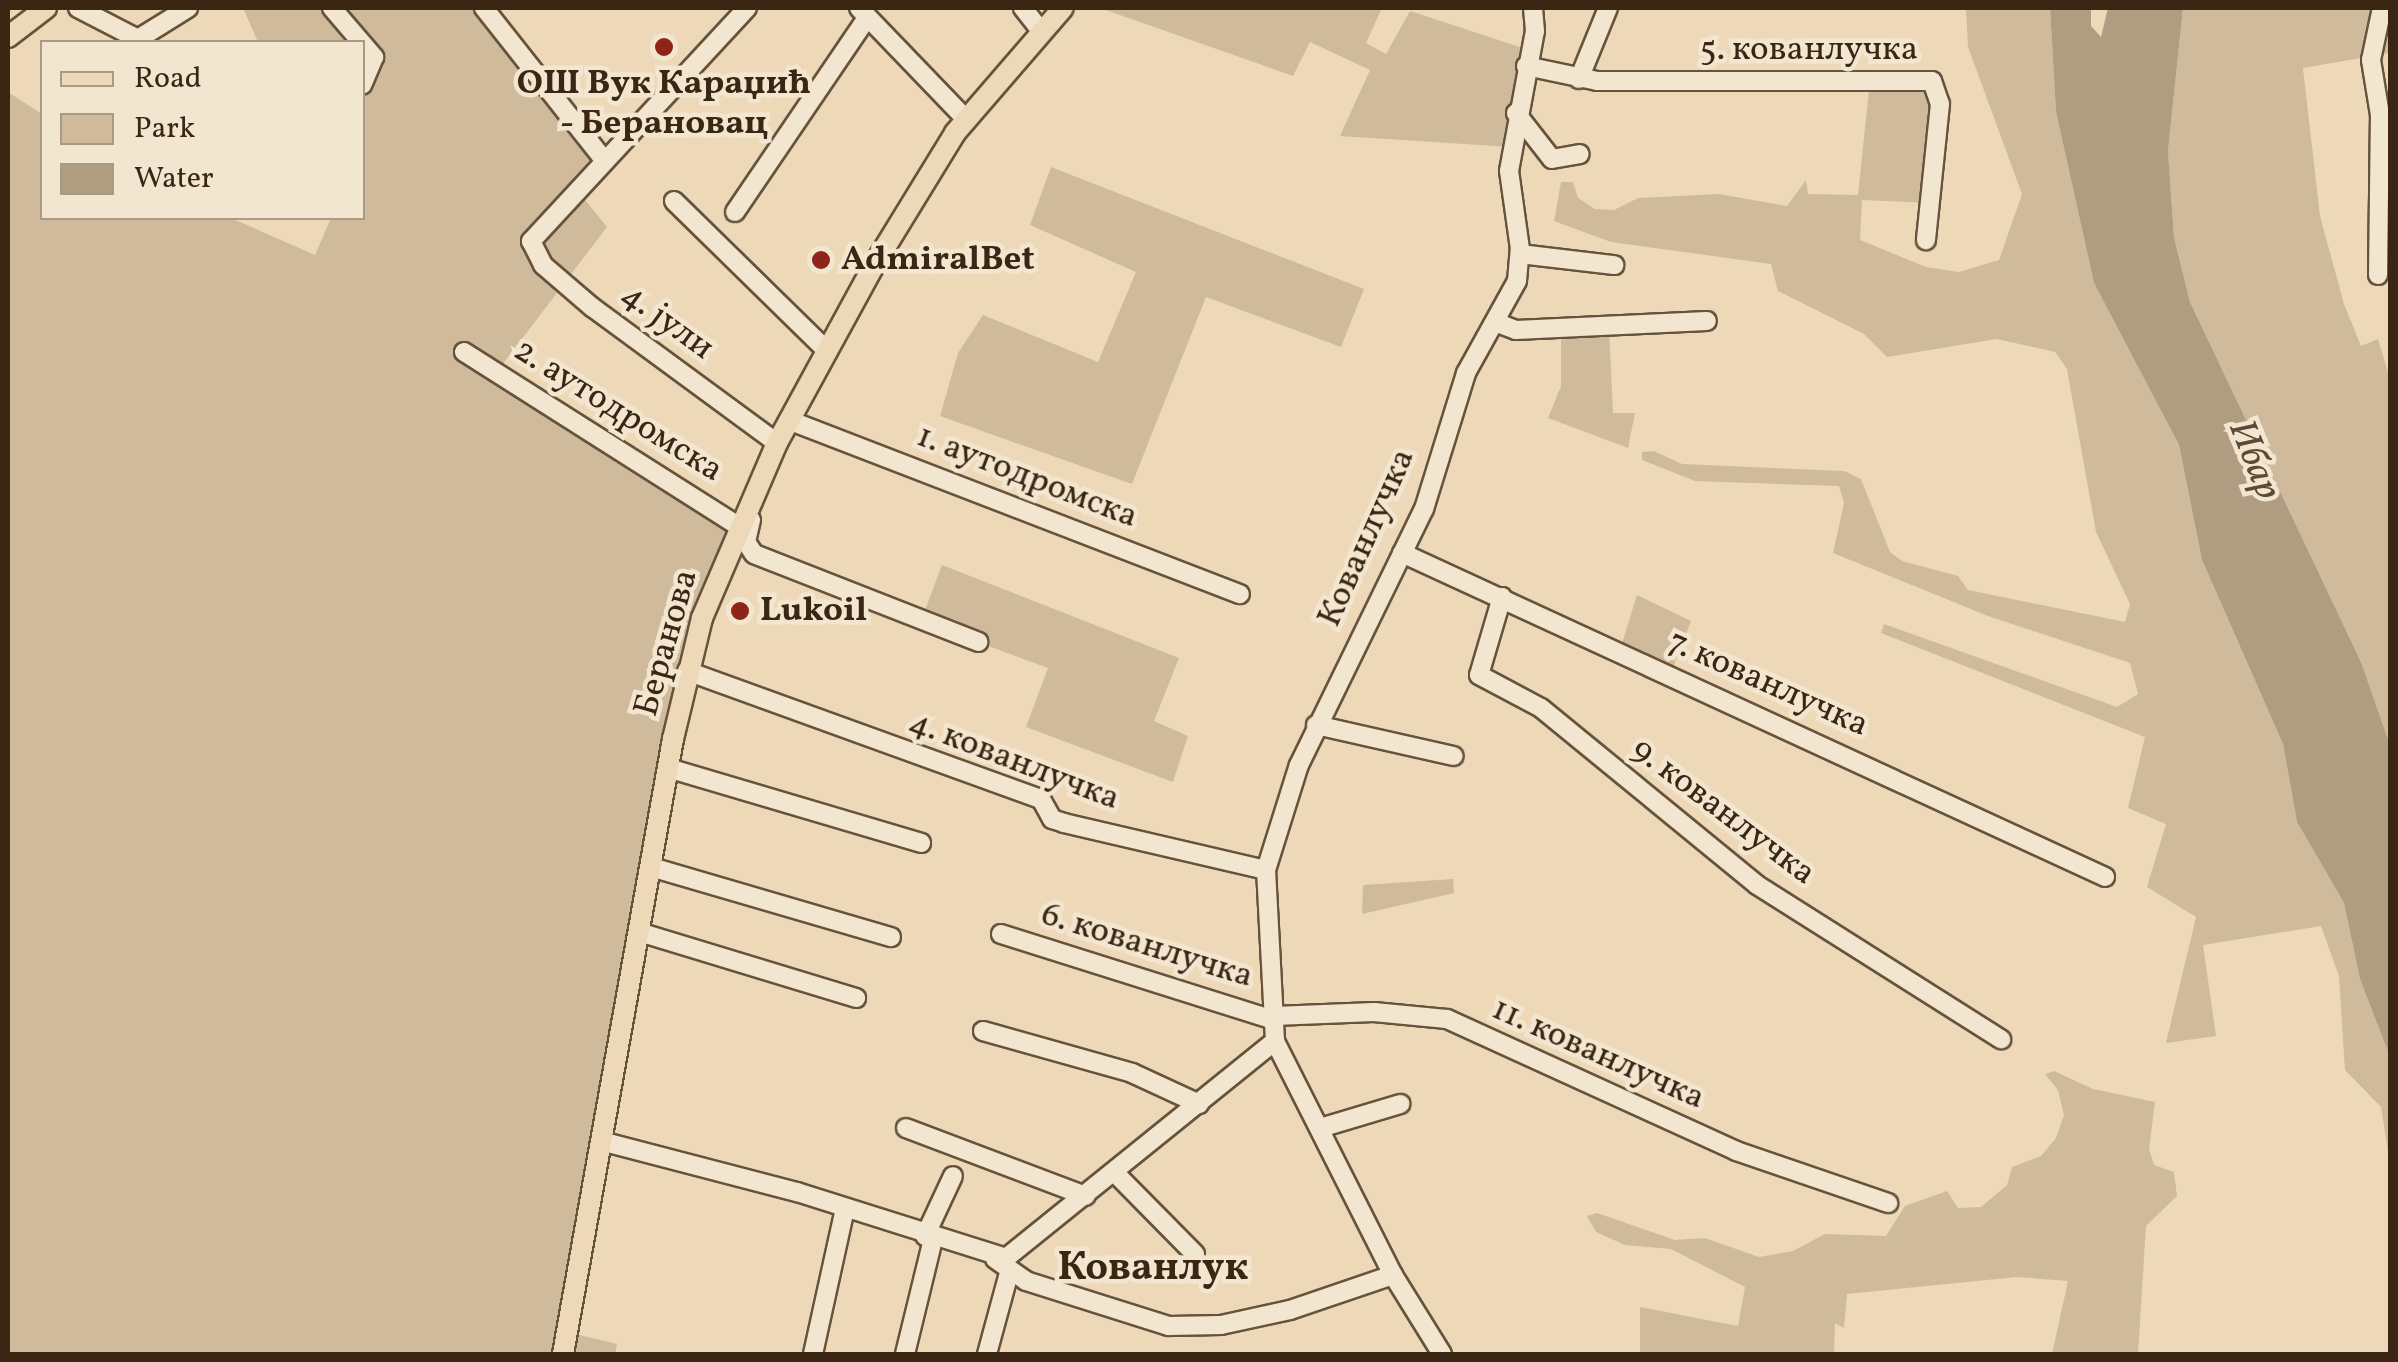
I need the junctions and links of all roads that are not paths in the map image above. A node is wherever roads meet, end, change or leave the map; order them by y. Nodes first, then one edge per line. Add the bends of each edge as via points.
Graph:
1 (46, 8) edge
2 (78, 8) edge
3 (188, 8) edge
4 (332, 8) edge
5 (484, 8) edge
6 (747, 8) edge
7 (1023, 8) edge
8 (1063, 8) edge
9 (1533, 8) edge
10 (1608, 8) edge
11 (2382, 8) edge
12 (863, 13) edge
13 (1040, 30) junction
14 (113, 35) edge
15 (8, 37) edge
16 (142, 40) edge
17 (359, 40) edge
18 (365, 46) edge
19 (1526, 66) junction
20 (365, 77) edge
21 (1579, 79) junction
22 (1516, 112) junction
23 (966, 119) junction
24 (1580, 154) dead end
25 (605, 161) junction
26 (674, 201) dead end
27 (736, 212) dead end
28 (1926, 240) dead end
29 (1520, 254) junction
30 (1614, 264) dead end
31 (2378, 275) dead end
32 (1707, 321) dead end
33 (1495, 322) junction
34 (827, 351) junction
35 (464, 352) dead end
36 (790, 421) junction
37 (774, 451) junction
38 (738, 526) junction
39 (1402, 553) junction
40 (1240, 594) dead end
41 (1502, 597) junction
42 (978, 642) dead end
43 (688, 672) junction
44 (1316, 725) junction
45 (1454, 756) dead end
46 (668, 768) junction
47 (921, 843) dead end
48 (651, 867) junction
49 (1266, 870) junction
50 (2106, 877) dead end
51 (639, 932) junction
52 (1001, 934) dead end
53 (890, 938) dead end
54 (856, 998) dead end
55 (1274, 1018) junction
56 (983, 1031) dead end
57 (2001, 1039) dead end
58 (1275, 1041) junction
59 (1199, 1104) junction
60 (1400, 1104) dead end
61 (906, 1128) dead end
62 (1320, 1128) junction
63 (602, 1141) junction
64 (1114, 1173) junction
65 (953, 1176) dead end
66 (1086, 1196) junction
67 (1888, 1203) dead end
68 (845, 1208) junction
69 (929, 1238) junction
70 (1195, 1254) dead end
71 (994, 1259) junction
72 (1009, 1273) junction
73 (1394, 1275) junction
74 (563, 1354) edge
75 (812, 1354) edge
76 (905, 1354) edge
77 (987, 1354) edge
78 (1442, 1354) edge

1 - 15 main road
2 - 14 street
3 - 16 street
4 - 17 street
5 - 25 street
6 - 25 street
7 - 13 street
8 - 13 main road, Беранова
9 - 19 street, Кованлучка
10 - 21 street
11 - 31 street via 2371,60 2380,115
12 - 23 street
12 - 27 street
13 - 23 main road, Беранова
18 - 20 street via 374,57
19 - 21 street, 5. кованлучка
19 - 22 street, Кованлучка
21 - 28 street, 5. кованлучка via 1932,81 1940,104
22 - 24 street via 1552,159
22 - 29 street, Кованлучка via 1509,171
23 - 34 main road, Беранова
25 - 37 street, 4. јули via 532,241 543,265
26 - 34 street
29 - 30 street
29 - 33 street, Кованлучка via 1517,282
32 - 33 street via 1516,330
33 - 39 street, Кованлучка via 1466,373 1424,508
34 - 36 main road, Беранова
35 - 38 street, 2. аутодромска
36 - 37 main road, Беранова
36 - 40 street, 1. аутодромска
37 - 38 main road, Беранова
37 - 42 street via 746,542 754,554
38 - 43 main road, Беранова
39 - 41 street, 7. кованлучка
39 - 44 street, Кованлучка
41 - 50 street, 7. кованлучка
41 - 57 street, 9. кованлучка via 1478,675 1541,708 1757,884
43 - 46 main road, Беранова
43 - 49 street, 4. кованлучка via 1041,800 1052,819
44 - 45 street
44 - 49 street, Кованлучка
46 - 47 street
46 - 48 main road, Беранова
48 - 51 main road, Беранова
48 - 53 street
49 - 55 street, Кованлучка
51 - 54 street
51 - 63 main road, Беранова
52 - 55 street, 6. кованлучка
55 - 58 street, Кованлучка
55 - 67 street, 11. кованлучка via 1374,1012 1447,1020 1736,1152
56 - 59 street via 1132,1073
58 - 59 street
58 - 62 street, Кованлучка
59 - 64 street
60 - 62 street
61 - 66 street
62 - 73 street, Кованлучка
63 - 68 street
63 - 74 main road, Беранова
64 - 66 street
64 - 70 street
65 - 69 street
66 - 71 street via 1019,1254
68 - 69 street
68 - 75 street
69 - 71 street
69 - 76 street
71 - 72 street
72 - 73 street via 1169,1326 1222,1325 1290,1310
72 - 77 street
73 - 78 street, Кованлучка

